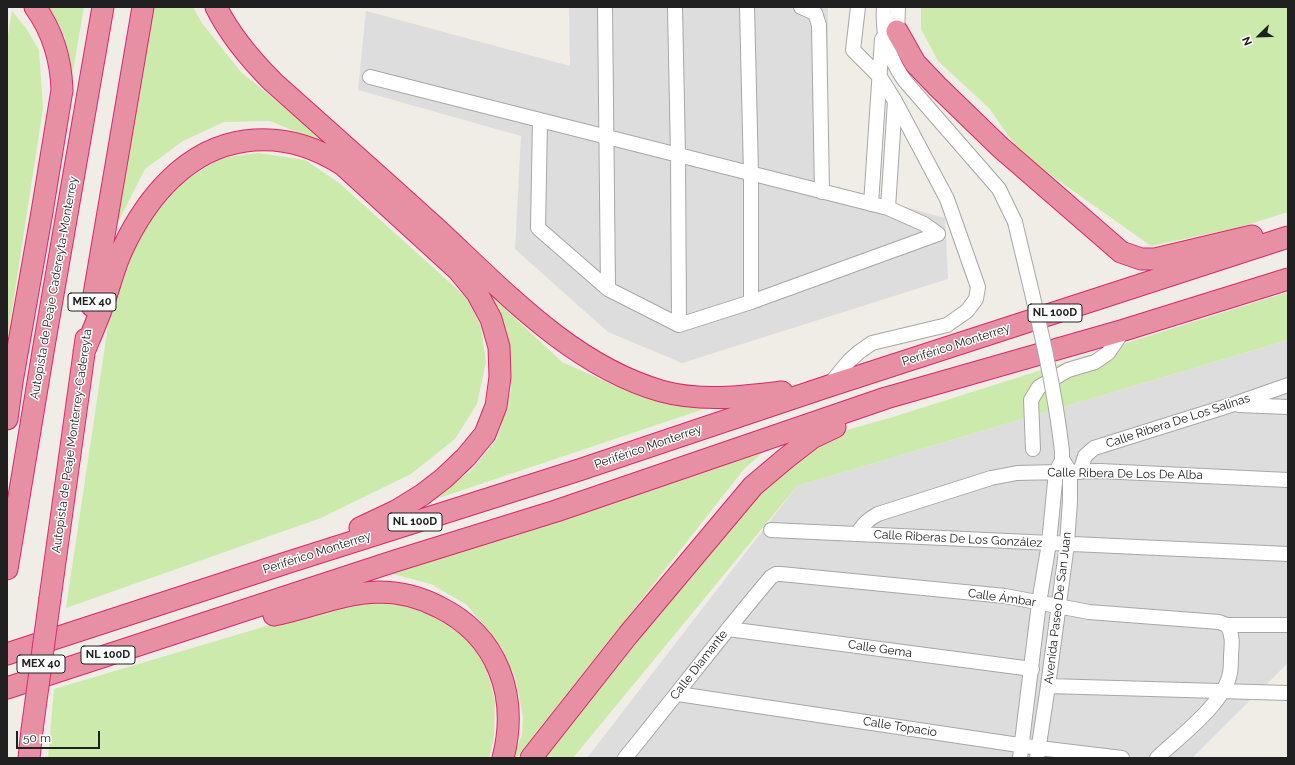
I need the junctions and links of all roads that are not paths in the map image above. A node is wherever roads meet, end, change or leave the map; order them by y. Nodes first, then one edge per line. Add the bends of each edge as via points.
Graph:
1 (35, 7) edge
2 (103, 7) edge
3 (143, 7) edge
4 (216, 7) edge
5 (605, 7) edge
6 (675, 7) edge
7 (747, 7) edge
8 (801, 7) edge
9 (858, 7) edge
10 (898, 7) edge
11 (888, 20) edge
12 (901, 76) junction
13 (370, 77) dead end
14 (880, 77) junction
15 (895, 101) junction
16 (540, 120) junction
17 (608, 137) junction
18 (678, 155) junction
19 (751, 174) junction
20 (822, 192) junction
21 (872, 204) junction
22 (888, 208) junction
23 (1288, 228) edge
24 (1288, 237) edge
25 (1288, 279) edge
26 (608, 289) junction
27 (751, 302) junction
28 (679, 325) junction
29 (1124, 330) junction
30 (84, 352) junction
31 (1288, 385) edge
32 (826, 387) junction
33 (886, 398) junction
34 (1231, 405) junction
35 (1288, 407) edge
36 (7, 419) edge
37 (1033, 449) dead end
38 (1062, 455) junction
39 (1056, 472) junction
40 (1075, 472) junction
41 (1288, 480) edge
42 (771, 530) dead end
43 (857, 534) junction
44 (1049, 543) junction
45 (1067, 544) junction
46 (1288, 554) edge
47 (286, 562) junction
48 (7, 569) edge
49 (776, 574) joint
50 (1040, 603) junction
51 (1058, 607) junction
52 (208, 622) junction
53 (1288, 625) edge
54 (1227, 626) junction
55 (728, 629) junction
56 (7, 654) edge
57 (1032, 669) junction
58 (1048, 686) junction
59 (7, 688) edge
60 (1224, 690) junction
61 (1288, 693) edge
62 (678, 694) junction
63 (1021, 752) edge
64 (1038, 753) edge
65 (29, 758) edge
66 (503, 758) edge
67 (531, 758) edge
68 (627, 758) edge
69 (1122, 758) edge
70 (1157, 758) edge

1 - 36 highway via 48,26 57,51 62,90
2 - 48 highway, Autopista de Peaje Cadereyta-Monterrey / MEX 40
3 - 30 highway, Autopista de Peaje Monterrey-Cadereyta / MEX 40
4 - 32 highway via 243,49 274,82 525,310 579,353 630,380 682,395 721,398
5 - 17 street
6 - 18 street
7 - 19 street
8 - 20 street via 815,13 819,25
9 - 14 street via 853,50
10 - 11 street
11 - 12 street via 898,48
11 - 14 street
11 - 23 highway via 915,63 937,86 1000,147 1121,252 1141,259 1155,259
12 - 15 street
12 - 38 street, bridge via 999,190 1015,222 1050,373
13 - 16 street
14 - 15 street
14 - 21 street
15 - 22 street
15 - 32 street via 947,199 978,287 976,299 967,311 947,325 872,343 849,361
16 - 17 street
16 - 26 street via 538,228
17 - 18 street
17 - 26 street
18 - 19 street
18 - 28 street
19 - 20 street
19 - 27 street
20 - 21 street
21 - 22 street
22 - 27 street via 924,224 938,234
24 - 32 highway, Periférico Monterrey / NL 100D
25 - 29 highway, NL 100D
26 - 28 street
27 - 28 street
29 - 33 highway, NL 100D
29 - 37 street via 1108,353 1095,362 1068,370 1039,386 1031,400
30 - 47 highway via 123,248 150,203 166,183 190,162 213,150 238,142 286,142 306,146 331,158 343,165 458,270 477,293 491,319 498,348 500,377 496,406 485,434 466,458 422,495 396,511
30 - 65 highway, Autopista de Peaje Monterrey-Cadereyta / MEX 40, bridge
31 - 34 street, Calle Ribera De Los Salinas
32 - 47 highway, Periférico Monterrey / NL 100D via 586,468
33 - 52 highway, NL 100D via 556,511
33 - 67 highway via 812,438 784,458 753,486 633,629
34 - 35 street
34 - 40 street, Calle Ribera De Los Salinas via 1094,448 1085,456
38 - 39 street, Avenida Paseo De San Juan
38 - 40 street
39 - 40 street, Calle Ribera De Los De Alba
39 - 43 street, Calle Ribera De Los De Alba via 1016,473 992,478 878,514 870,518
39 - 44 street, Avenida Paseo De San Juan
40 - 41 street, Calle Ribera De Los De Alba
40 - 45 street, Avenida Paseo De San Juan
42 - 43 street, Calle Riberas De Los González
43 - 44 street, Calle Riberas De Los González
44 - 45 street, Calle Riberas De Los González
44 - 50 street, Avenida Paseo De San Juan
45 - 46 street, Calle Riberas De Los González
45 - 51 street, Avenida Paseo De San Juan
47 - 56 highway, Periférico Monterrey / NL 100D
49 - 50 street, Calle Ámbar via 1005,596
49 - 55 street, Calle Diamante
50 - 51 street, Calle Ámbar
50 - 57 street, Avenida Paseo De San Juan
51 - 54 street, Calle Ámbar via 1090,612 1219,622
51 - 58 street, Avenida Paseo De San Juan
52 - 59 highway, NL 100D
52 - 66 highway via 280,614 364,593 400,594 434,604 469,627 495,660 505,688 508,709 508,731
53 - 54 street, Calle Ámbar
54 - 60 street via 1232,645 1230,674
55 - 57 street, Calle Gema
55 - 62 street, Calle Diamante
57 - 63 street, Avenida Paseo De San Juan
58 - 60 street
58 - 64 street, Avenida Paseo De San Juan
60 - 61 street
60 - 70 street via 1213,706
62 - 63 street, Calle Topacio
62 - 68 street, Calle Diamante
63 - 64 street, Calle Topacio
64 - 69 street, Calle Topacio

